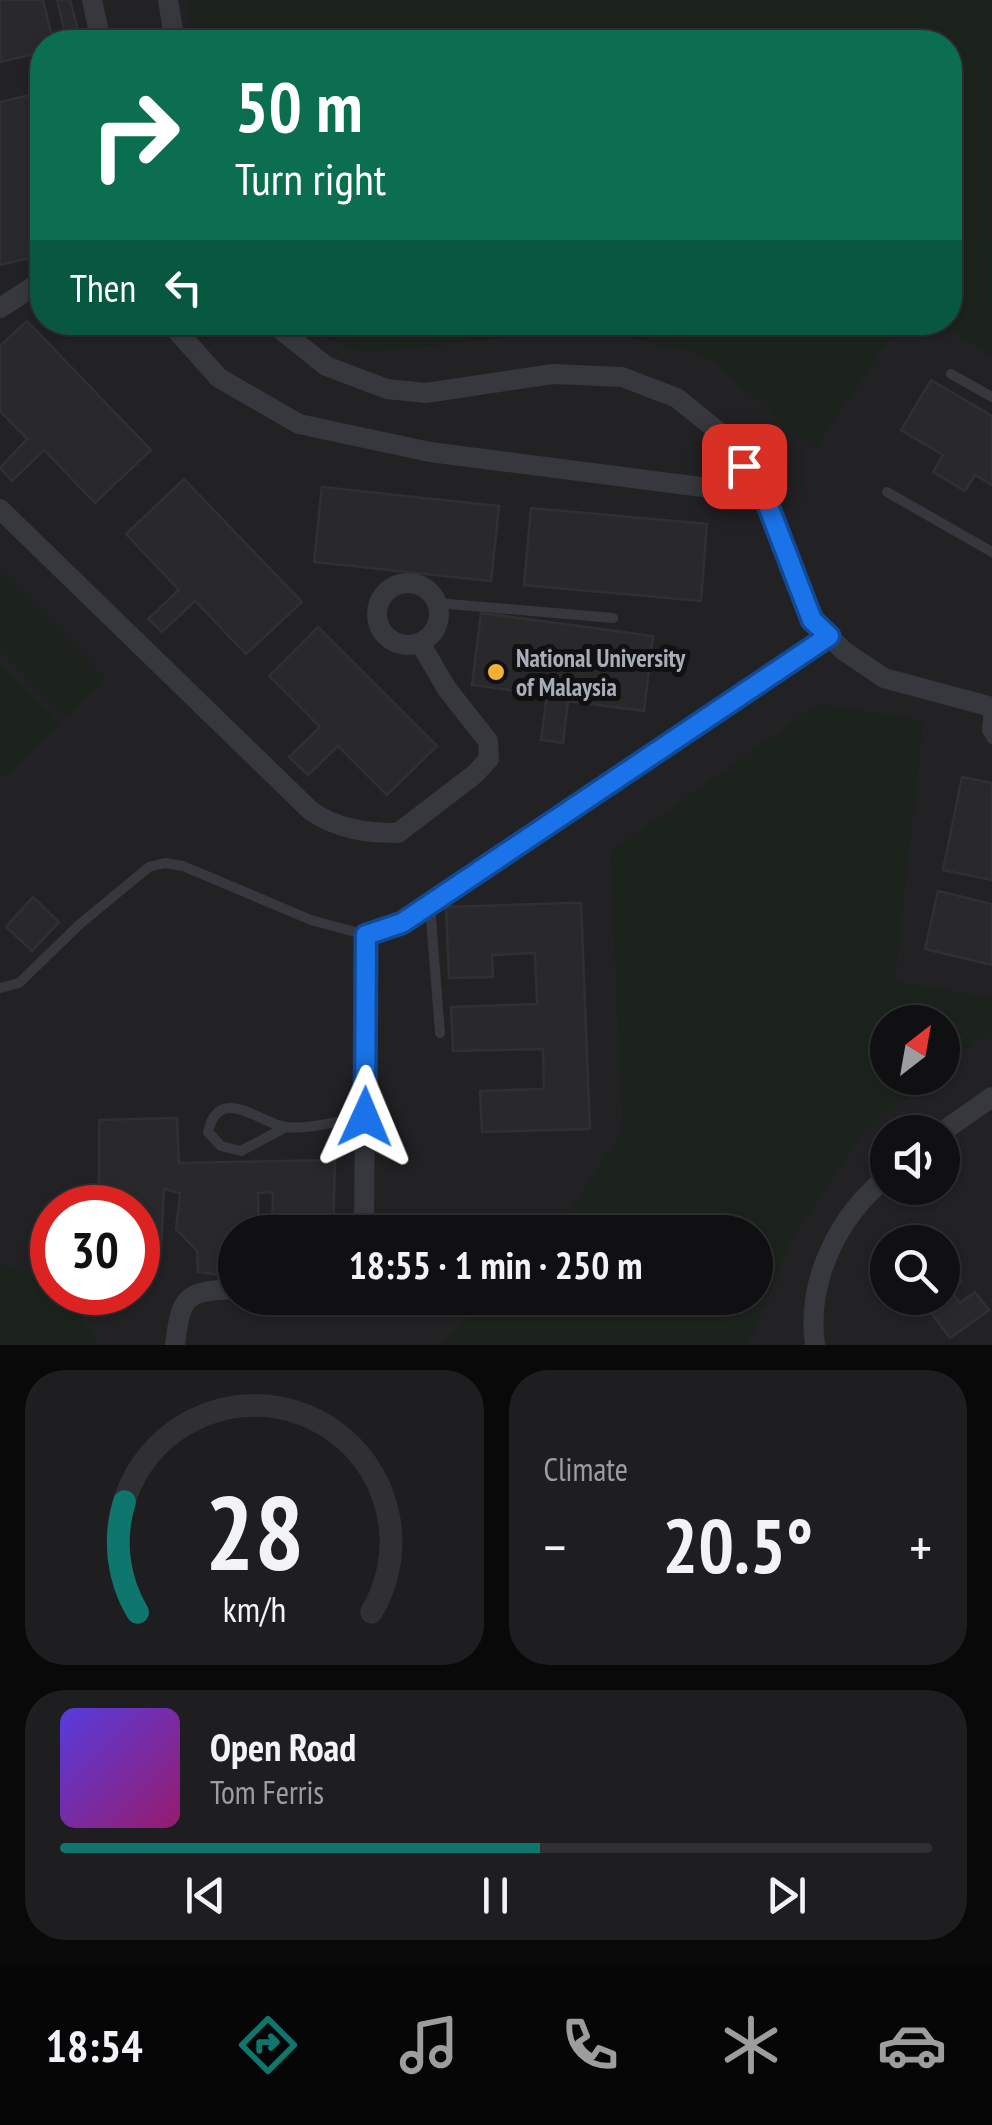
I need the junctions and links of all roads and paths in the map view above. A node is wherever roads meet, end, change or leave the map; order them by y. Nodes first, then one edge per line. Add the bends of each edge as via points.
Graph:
1 (84, 0) edge
2 (92, 0) edge
3 (168, 0) edge
4 (90, 30) edge
5 (98, 30) edge
6 (173, 30) edge
7 (30, 289) edge
8 (0, 308) edge
9 (181, 335) edge
10 (287, 335) edge
11 (950, 374) dead end
12 (992, 397) edge
13 (887, 492) dead end
14 (764, 495) junction
15 (0, 509) edge
16 (992, 552) edge
17 (437, 603) junction
18 (613, 618) dead end
19 (829, 636) junction
20 (420, 643) junction
21 (991, 707) edge
22 (992, 738) edge
23 (430, 905) junction
24 (366, 935) junction
25 (0, 988) edge
26 (440, 1033) dead end
27 (992, 1097) edge
28 (365, 1117) junction
29 (960, 1119) edge
30 (284, 1128) junction
31 (870, 1191) edge
32 (364, 1215) edge
33 (218, 1290) edge
34 (175, 1345) edge
35 (814, 1345) edge

1 - 4 lane
2 - 5 street
3 - 6 street
7 - 8 street
9 - 14 street via 219,378 299,424 430,452
10 - 14 street via 326,366 387,389 426,393 553,374 622,377 678,398 725,436
11 - 12 lane
13 - 16 lane
14 - 19 street via 812,620
15 - 20 street via 311,811 351,830 398,833 489,759 488,741
17 - 18 lane
17 - 20 street via 438,622
17 - 20 street via 414,584 394,586 380,601 378,622 390,639
19 - 21 street via 884,678
19 - 23 street
21 - 22 lane
23 - 24 street
23 - 26 lane
24 - 25 lane via 166,864 149,867 19,983
24 - 28 street
27 - 29 street
28 - 30 lane
28 - 32 street
30 - 30 lane via 230,1108 219,1112 208,1132 220,1146 242,1150
31 - 35 street via 826,1254 811,1317
33 - 34 street via 203,1290 180,1310

